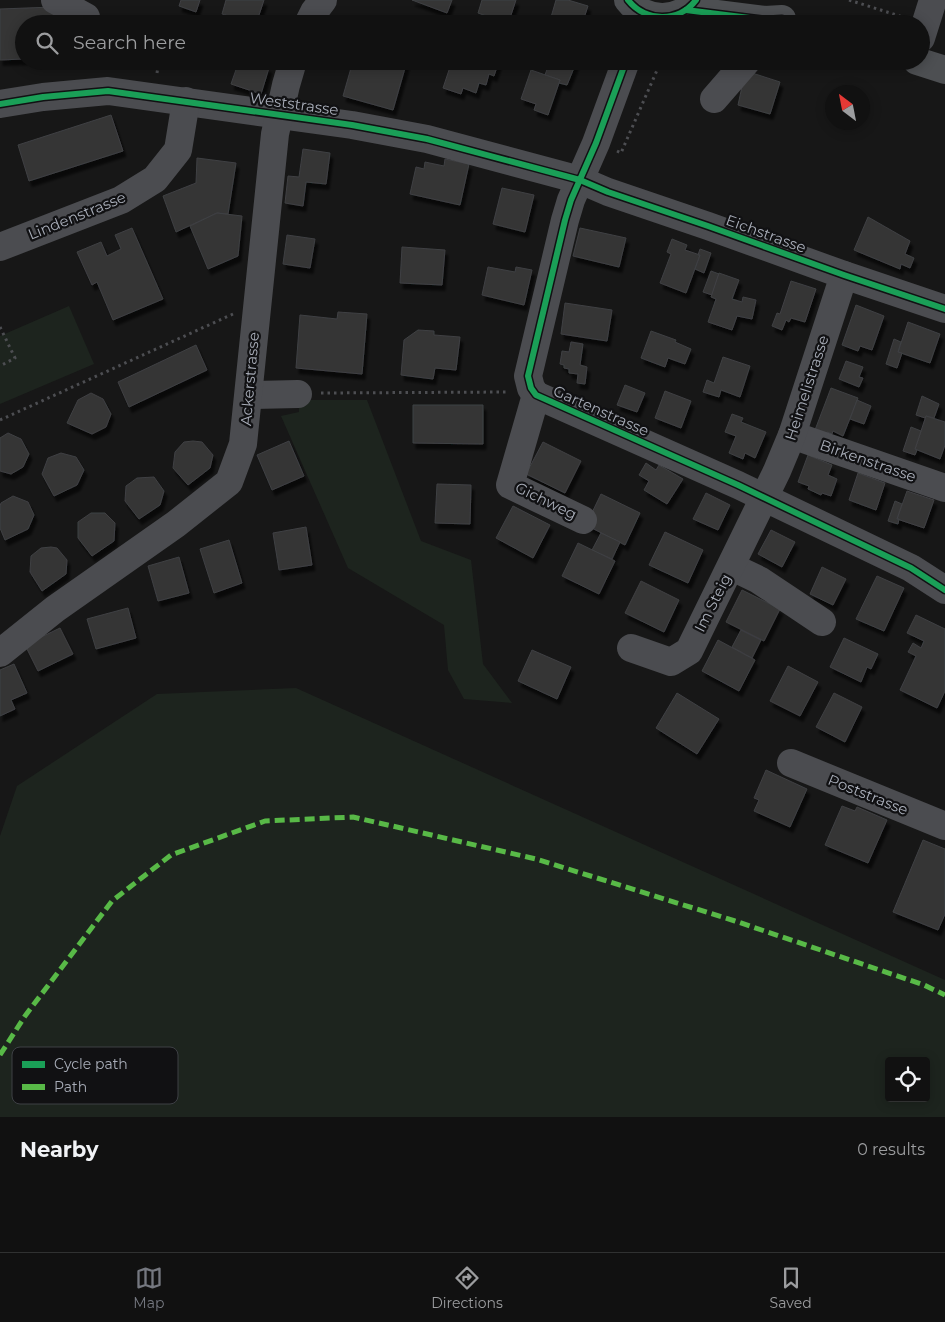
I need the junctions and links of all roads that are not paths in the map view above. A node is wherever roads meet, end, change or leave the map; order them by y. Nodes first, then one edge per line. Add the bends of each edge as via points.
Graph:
1 (55, 0) edge
2 (323, 0) edge
3 (691, 5) edge
4 (638, 13) edge
5 (82, 15) edge
6 (312, 15) edge
7 (652, 15) edge
8 (670, 15) edge
9 (758, 15) edge
10 (930, 65) edge
11 (291, 70) edge
12 (623, 70) edge
13 (739, 70) edge
14 (945, 70) edge
15 (714, 99) dead end
16 (186, 101) junction
17 (0, 104) edge
18 (279, 114) junction
19 (580, 180) junction
20 (0, 247) edge
21 (844, 276) junction
22 (945, 309) edge
23 (527, 392) junction
24 (298, 394) road end
25 (249, 395) junction
26 (792, 435) junction
27 (945, 488) edge
28 (764, 498) junction
29 (583, 520) dead end
30 (732, 566) junction
31 (945, 590) edge
32 (822, 622) dead end
33 (631, 648) dead end
34 (0, 653) edge
35 (791, 763) dead end
36 (945, 826) edge

1 - 5 street
2 - 6 street
3 - 8 main road
3 - 9 main road
4 - 7 main road
10 - 14 main road
11 - 18 street, Ackerstrasse
12 - 19 street, Gartenstrasse
13 - 15 street
16 - 17 street, Weststrasse via 108,91
16 - 18 street, Weststrasse
16 - 20 street, Lindenstrasse via 178,150 155,179 121,200
18 - 19 street, Weststrasse via 427,139
18 - 25 street, Ackerstrasse
19 - 21 street, Eichstrasse
19 - 23 street, Gartenstrasse via 565,220
21 - 22 street, Eichstrasse
21 - 26 street, Heimelistrasse
23 - 28 street, Gartenstrasse
23 - 29 street, Gichweg via 510,485
24 - 25 street
25 - 34 street, Ackerstrasse via 243,444 229,482 176,524 54,609
26 - 27 street, Birkenstrasse
26 - 28 street, Heimelistrasse
28 - 30 street, Im Steig
28 - 31 street, Gartenstrasse via 911,568
30 - 32 street
30 - 33 street, Im Steig via 688,651 671,662
35 - 36 street, Poststrasse

